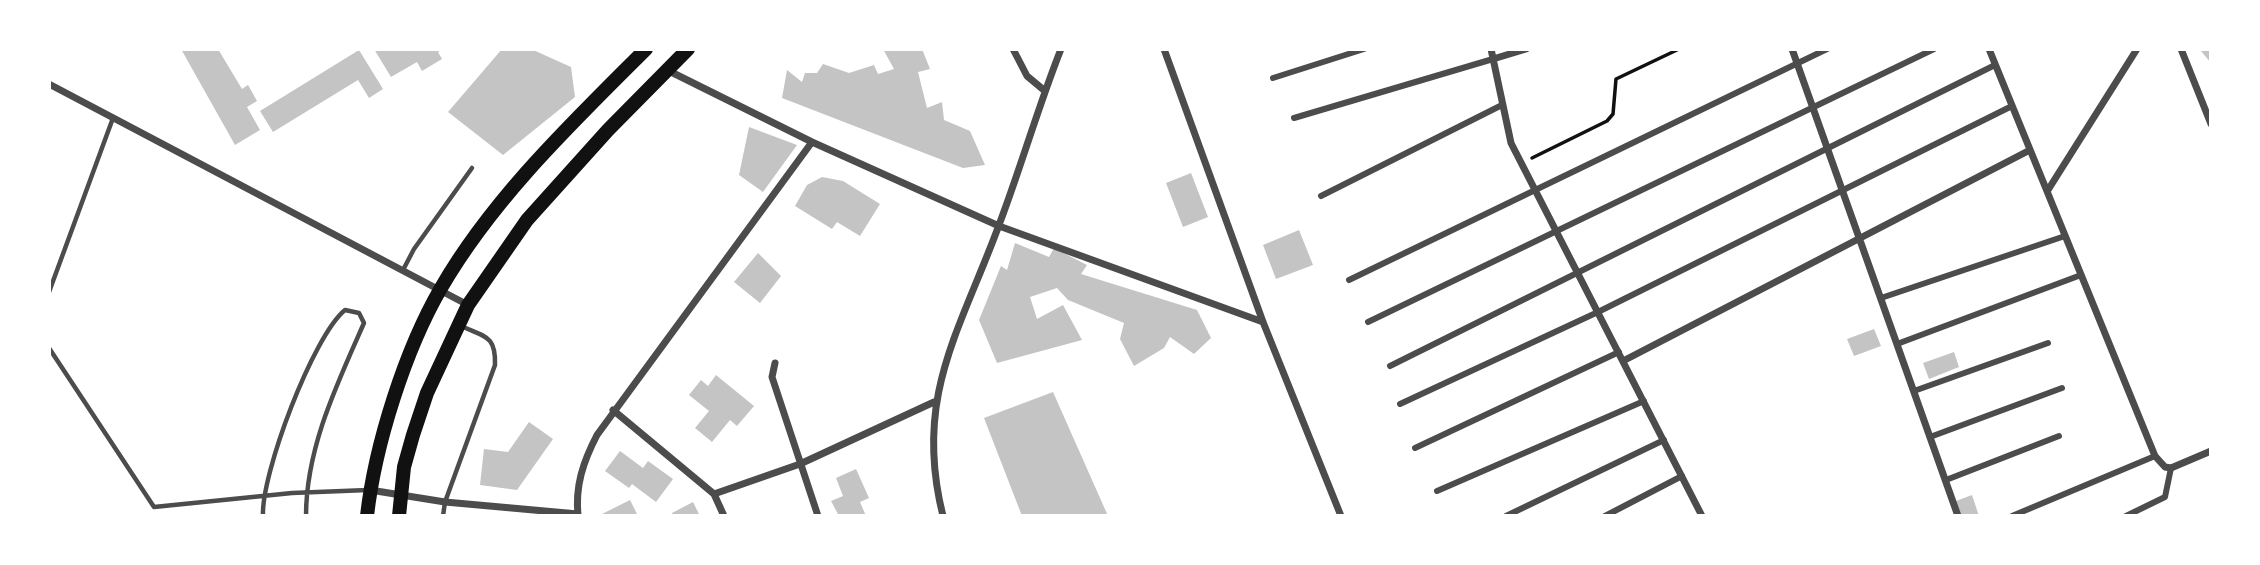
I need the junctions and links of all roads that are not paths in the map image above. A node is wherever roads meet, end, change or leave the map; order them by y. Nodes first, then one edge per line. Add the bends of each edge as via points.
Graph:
1 (646, 49) edge
2 (688, 49) edge
3 (1013, 49) edge
4 (1062, 49) edge
5 (1164, 49) edge
6 (1364, 49) edge
7 (1491, 49) edge
8 (1526, 49) edge
9 (1792, 49) edge
10 (1827, 49) edge
11 (1934, 49) edge
12 (1989, 49) edge
13 (2137, 49) edge
14 (2181, 49) edge
15 (1493, 59) junction
16 (1797, 64) junction
17 (1995, 65) junction
18 (669, 71) junction
19 (1273, 78) dead end
20 (49, 84) edge
21 (1045, 91) junction
22 (1502, 105) junction
23 (2012, 106) junction
24 (1813, 107) junction
25 (113, 117) junction
26 (1294, 118) dead end
27 (2210, 118) edge
28 (812, 142) junction
29 (1828, 148) junction
30 (2029, 150) junction
31 (472, 168) dead end
32 (1536, 190) junction
33 (2048, 190) junction
34 (1842, 191) junction
35 (1321, 196) dead end
36 (999, 226) junction
37 (1557, 231) junction
38 (2065, 236) junction
39 (1860, 238) junction
40 (403, 270) junction
41 (1578, 273) junction
42 (2081, 275) junction
43 (1349, 280) dead end
44 (440, 289) junction
45 (49, 292) edge
46 (1881, 298) junction
47 (468, 305) junction
48 (1598, 312) junction
49 (1263, 322) junction
50 (1368, 322) dead end
51 (460, 325) junction
52 (2048, 343) dead end
53 (1897, 345) junction
54 (49, 348) edge
55 (1619, 352) junction
56 (1623, 361) junction
57 (775, 363) dead end
58 (1391, 366) dead end
59 (2062, 388) dead end
60 (1914, 391) junction
61 (1644, 401) junction
62 (934, 402) junction
63 (1400, 404) dead end
64 (613, 410) junction
65 (2060, 436) dead end
66 (1930, 437) junction
67 (1664, 440) junction
68 (1415, 448) dead end
69 (2211, 450) edge
70 (2155, 456) junction
71 (800, 464) junction
72 (2171, 468) junction
73 (1682, 476) junction
74 (1946, 480) junction
75 (369, 490) junction
76 (1437, 491) dead end
77 (306, 492) junction
78 (714, 494) junction
79 (262, 496) junction
80 (399, 496) junction
81 (445, 502) junction
82 (578, 515) edge
83 (263, 516) edge
84 (306, 516) edge
85 (367, 516) edge
86 (399, 516) edge
87 (443, 516) edge
88 (724, 516) edge
89 (818, 516) edge
90 (943, 516) edge
91 (1341, 516) edge
92 (1506, 516) edge
93 (1605, 516) edge
94 (1702, 516) edge
95 (1958, 516) edge
96 (2012, 516) edge
97 (2126, 516) edge

1 - 44 main road via 542,156
2 - 18 main road
3 - 21 street via 1027,76
4 - 21 street
5 - 49 street
6 - 19 street
7 - 15 street
8 - 15 street
9 - 16 street
10 - 16 street
11 - 24 street
12 - 17 street
13 - 33 street
14 - 27 street
15 - 22 street
15 - 26 street
16 - 24 street
16 - 32 street
17 - 23 street
17 - 29 street
18 - 28 street
18 - 47 main road via 533,212
20 - 25 street
21 - 36 street
22 - 32 street via 1507,132
22 - 35 street
23 - 30 street
23 - 34 street
24 - 29 street
24 - 37 street
25 - 40 street
25 - 45 lane
28 - 36 street
28 - 64 street
29 - 34 street
29 - 41 street
30 - 33 street
30 - 39 street
31 - 40 lane
32 - 37 street
32 - 43 street
33 - 38 street
34 - 39 street
34 - 48 street
36 - 49 street
36 - 62 street via 955,331
37 - 41 street
37 - 50 street
38 - 42 street
38 - 46 street
39 - 46 street
39 - 56 street
40 - 44 street
41 - 48 street
41 - 58 street
42 - 53 street
42 - 70 street
44 - 47 street
44 - 75 main road via 387,419
46 - 53 street
47 - 51 main road
48 - 55 street
48 - 63 street
49 - 91 street
51 - 80 main road via 424,404
51 - 81 lane via 491,340 495,365
52 - 60 street
53 - 60 street
54 - 79 lane via 154,507
55 - 56 street
55 - 68 street
56 - 61 street
57 - 71 street via 772,377
59 - 66 street
60 - 66 street
61 - 67 street
61 - 76 street
62 - 71 street
62 - 90 street via 934,469
64 - 78 street
64 - 82 street via 584,460 577,486
65 - 74 street
66 - 74 street
67 - 73 street
67 - 92 street
69 - 72 street
70 - 72 street
70 - 96 street
71 - 78 street
71 - 89 street
72 - 97 street via 2165,497
73 - 93 street
73 - 94 street
74 - 95 street
75 - 77 lane
75 - 80 street
75 - 85 main road
77 - 79 lane
77 - 79 lane via 326,411 364,323 359,313 345,310 327,332 281,431
77 - 84 lane
78 - 88 street
79 - 83 lane
80 - 81 street
80 - 86 main road
81 - 82 street
81 - 87 lane

